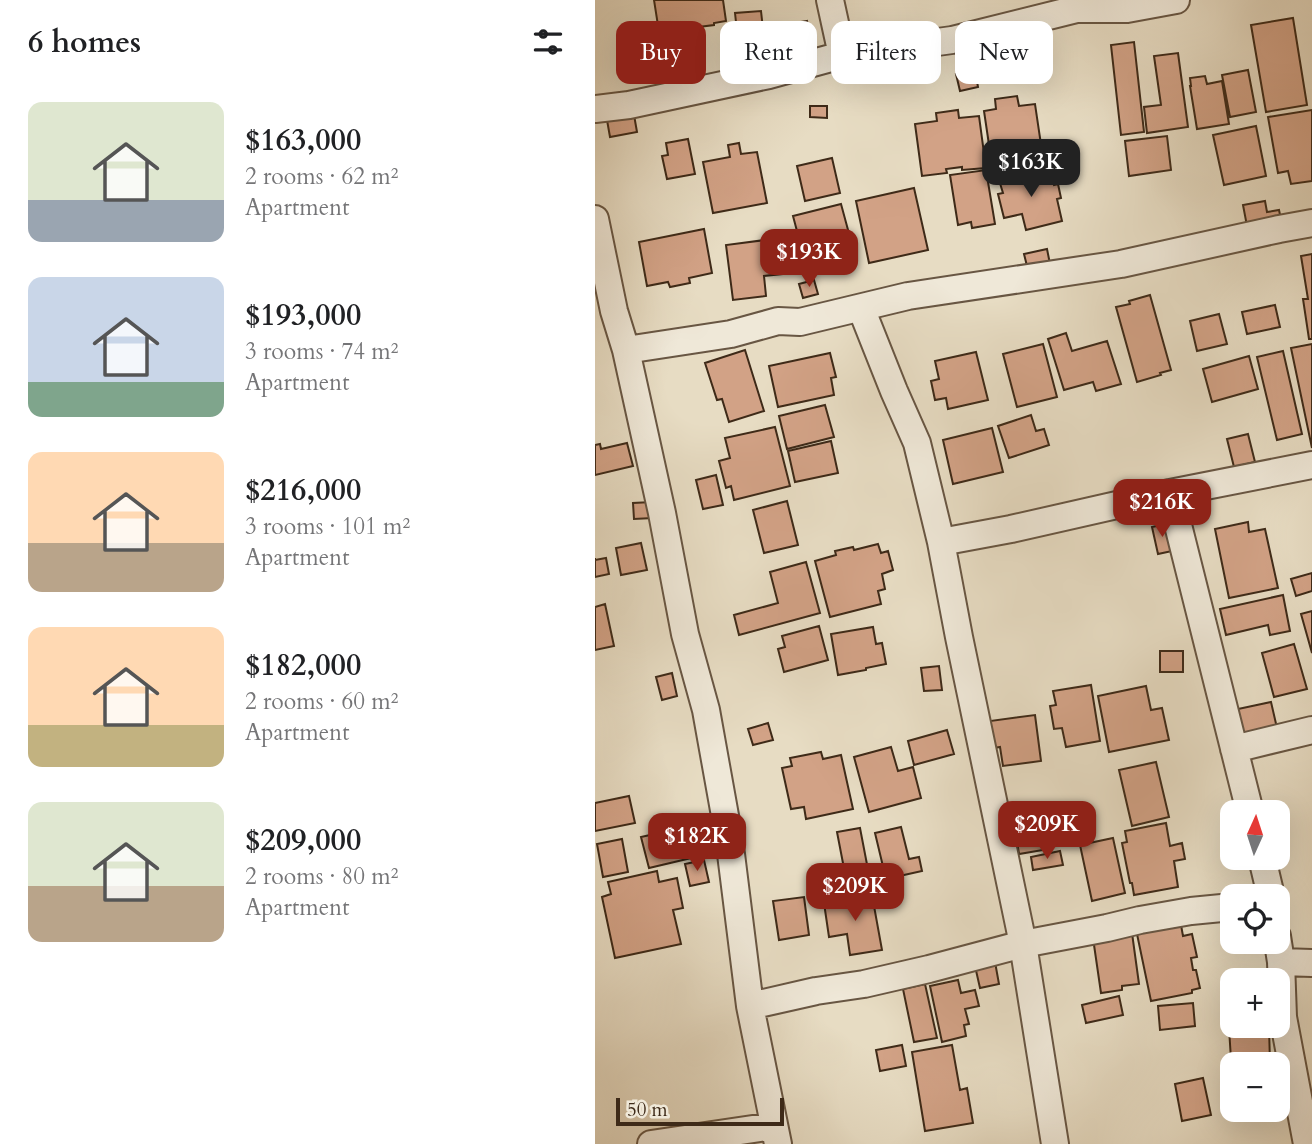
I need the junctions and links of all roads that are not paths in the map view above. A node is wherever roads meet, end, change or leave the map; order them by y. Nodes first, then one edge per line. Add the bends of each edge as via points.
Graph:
1 (830, 0) edge
2 (1176, 0) edge
3 (1076, 5) edge
4 (835, 21) edge
5 (941, 42) edge
6 (831, 58) edge
7 (595, 109) edge
8 (595, 219) edge
9 (1312, 223) edge
10 (861, 308) junction
11 (626, 350) junction
12 (1312, 465) edge
13 (1170, 493) junction
14 (941, 542) junction
15 (1312, 730) edge
16 (1234, 749) junction
17 (1247, 800) edge
18 (1220, 908) edge
19 (1023, 944) junction
20 (1280, 954) edge
21 (1281, 962) junction
22 (1312, 964) edge
23 (750, 1006) junction
24 (776, 1135) edge
25 (652, 1144) edge
26 (1055, 1144) edge
27 (1307, 1144) edge

1 - 4 street
2 - 3 street via 1127,9
3 - 5 street
6 - 7 street via 769,75
8 - 11 street
9 - 10 street via 1121,264 908,296
10 - 11 street
10 - 14 street via 917,443
11 - 23 street via 685,634 706,710 729,838
12 - 13 street
13 - 14 street
13 - 16 street
14 - 19 street
15 - 16 street
16 - 17 street
18 - 19 street via 1162,915
19 - 23 street via 929,970
19 - 26 street
20 - 21 street
21 - 22 street
21 - 27 street via 1283,1017
23 - 24 street
24 - 25 street

